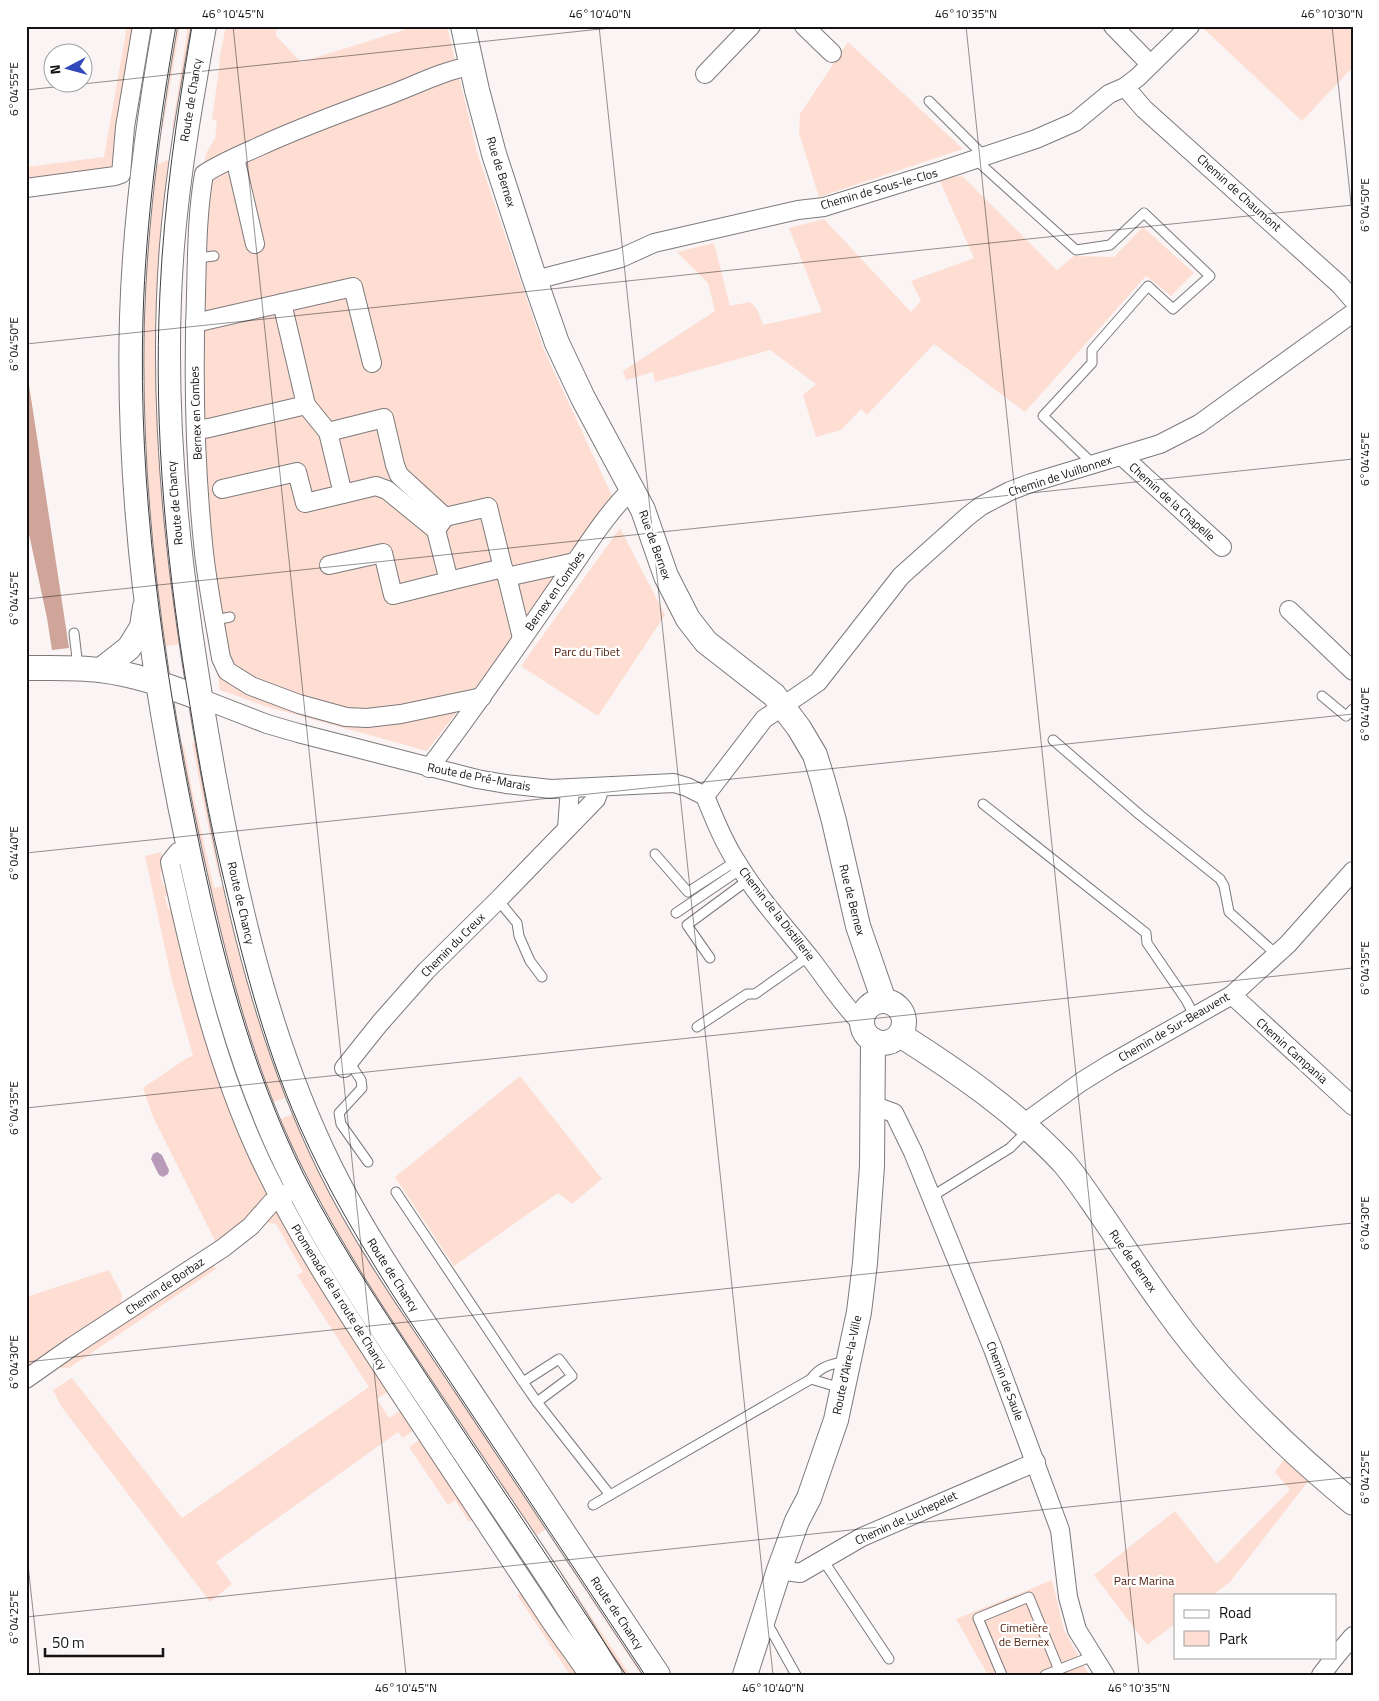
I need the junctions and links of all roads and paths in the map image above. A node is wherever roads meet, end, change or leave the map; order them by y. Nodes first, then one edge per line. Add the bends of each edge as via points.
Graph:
1 (142, 26) edge
2 (165, 26) edge
3 (204, 26) edge
4 (463, 26) edge
5 (751, 26) edge
6 (804, 26) edge
7 (1113, 26) edge
8 (1190, 26) edge
9 (832, 53) dead end
10 (1150, 64) junction
11 (471, 66) junction
12 (705, 74) dead end
13 (1125, 87) junction
14 (928, 101) dead end
15 (235, 158) junction
16 (980, 158) junction
17 (26, 188) edge
18 (255, 244) dead end
19 (535, 280) junction
20 (1353, 300) edge
21 (282, 303) junction
22 (1353, 313) edge
23 (195, 323) junction
24 (372, 363) dead end
25 (306, 406) junction
26 (196, 430) junction
27 (328, 432) junction
28 (1122, 456) junction
29 (1093, 464) junction
30 (222, 489) dead end
31 (632, 489) junction
32 (344, 494) junction
33 (440, 523) junction
34 (1222, 547) dead end
35 (575, 562) junction
36 (329, 565) dead end
37 (505, 573) junction
38 (449, 581) junction
39 (147, 599) junction
40 (1289, 610) dead end
41 (74, 633) dead end
42 (522, 638) junction
43 (26, 668) edge
44 (89, 669) junction
45 (1353, 671) edge
46 (158, 684) junction
47 (1322, 696) dead end
48 (200, 698) junction
49 (482, 698) junction
50 (783, 705) junction
51 (1353, 710) edge
52 (1053, 740) dead end
53 (429, 768) junction
54 (600, 788) junction
55 (570, 789) junction
56 (705, 796) junction
57 (983, 804) dead end
58 (567, 828) junction
59 (178, 852) dead end
60 (655, 854) dead end
61 (742, 870) junction
62 (1353, 871) edge
63 (498, 900) junction
64 (676, 913) dead end
65 (1276, 954) junction
66 (809, 956) junction
67 (710, 958) dead end
68 (542, 977) dead end
69 (1232, 996) junction
70 (884, 1001) junction
71 (1195, 1017) junction
72 (697, 1027) dead end
73 (867, 1032) junction
74 (900, 1035) junction
75 (346, 1065) joint
76 (872, 1104) junction
77 (1353, 1106) edge
78 (1026, 1127) junction
79 (368, 1162) dead end
80 (289, 1192) junction
81 (396, 1192) dead end
82 (931, 1197) junction
83 (849, 1362) junction
84 (26, 1379) edge
85 (811, 1379) junction
86 (523, 1382) junction
87 (842, 1388) junction
88 (537, 1402) junction
89 (1036, 1462) junction
90 (610, 1495) junction
91 (1353, 1503) edge
92 (592, 1505) dead end
93 (823, 1560) junction
94 (779, 1570) junction
95 (764, 1617) junction
96 (1353, 1636) edge
97 (1093, 1656) junction
98 (1336, 1656) edge
99 (1334, 1658) edge
100 (889, 1659) dead end
101 (1059, 1670) junction
102 (588, 1675) edge
103 (610, 1675) edge
104 (658, 1675) edge
105 (744, 1675) edge
106 (796, 1675) edge
107 (1002, 1675) edge
108 (1045, 1675) edge
109 (1105, 1675) edge
110 (1321, 1675) edge

1 - 17 street via 125,127 121,174
2 - 39 main road via 140,198 132,315 133,440
3 - 48 main road, Route de Chancy via 185,136 172,246 169,351 175,521
4 - 11 main road, Rue de Bernex
5 - 12 street
6 - 9 street
7 - 10 street
8 - 10 street, Chemin de Sous-le-Clos
10 - 13 street, Chemin de Sous-le-Clos
11 - 15 street, Bernex en Combes via 431,77 302,127
11 - 19 main road, Rue de Bernex via 494,154
13 - 16 street, Chemin de Sous-le-Clos via 1109,94 1075,122
13 - 20 street, Chemin de Chaumont via 1144,109 1332,277
14 - 16 lane
15 - 18 street
15 - 23 street, Bernex en Combes via 204,174 201,194 206,257
16 - 19 street, Chemin de Sous-le-Clos via 824,207 654,243 621,258
16 - 29 lane via 1076,250 1110,246 1144,213 1210,276 1173,309 1148,286 1092,350 1092,363 1043,416
19 - 31 main road, Rue de Bernex via 568,368
21 - 23 street
21 - 24 street via 353,287
21 - 25 street
22 - 28 street, Chemin de Vuillonnex via 1198,424 1160,444
23 - 26 street, Bernex en Combes
25 - 26 street
25 - 27 street
26 - 49 street, Bernex en Combes via 204,545 222,618 221,658 227,671 250,686 346,717 402,714
27 - 32 street
27 - 33 street via 384,418 399,475
28 - 29 street, Chemin de Vuillonnex
28 - 34 street, Chemin de la Chapelle
29 - 50 street, Chemin de Vuillonnex via 1031,482 981,506 968,516 901,576 818,682
30 - 32 street via 297,472 305,503
31 - 35 street, Bernex en Combes via 619,501
31 - 50 main road, Rue de Bernex via 648,520 674,593 688,619 706,642
32 - 33 street via 376,486
33 - 37 street via 488,508
33 - 38 street
35 - 37 street
35 - 42 street, Bernex en Combes
36 - 38 street via 384,553 394,595
37 - 38 street
37 - 42 street
39 - 44 main road via 142,627 129,648
39 - 46 main road
40 - 45 street
41 - 44 lane
42 - 49 street, Bernex en Combes
43 - 44 main road
44 - 46 main road via 124,674
46 - 48 main road
46 - 80 main road via 182,814 225,994 257,1093 277,1142
47 - 51 lane via 1346,716
48 - 53 street, Route de Pré-Marais via 283,729
48 - 104 main road, Route de Chancy via 228,850 266,1003 298,1098 331,1169 409,1300
49 - 53 street, Bernex en Combes
50 - 56 street via 764,719
50 - 70 main road, Rue de Bernex via 820,768 858,926
52 - 65 lane via 1220,879 1228,912
53 - 55 street, Route de Pré-Marais via 532,788
54 - 55 street, Route de Pré-Marais
54 - 56 street, Route de Pré-Marais via 674,783
54 - 58 street, Chemin du Creux via 596,799
55 - 58 street
56 - 61 street, Chemin de la Distillerie
57 - 71 lane via 1146,933 1147,943
58 - 63 street, Chemin du Creux
59 - 80 street, Promenade de la route de Chancy via 170,862 217,1048 244,1120
60 - 61 lane via 688,892
61 - 64 lane
61 - 66 street, Chemin de la Distillerie
61 - 67 lane via 687,925
62 - 65 street, Chemin de Sur-Beauvent
63 - 68 lane via 517,923 530,961
63 - 75 street, Chemin du Creux via 426,971
65 - 69 street, Chemin de Sur-Beauvent
66 - 72 lane via 755,994 748,994
66 - 73 street, Chemin de la Distillerie
69 - 71 street, Chemin de Sur-Beauvent
69 - 77 street, Chemin Campania
70 - 73 main road via 875,1003 863,1015
70 - 74 main road via 901,1011 904,1021
71 - 78 street, Chemin de Sur-Beauvent via 1082,1082
73 - 74 main road via 884,1043
73 - 76 main road, Route d'Aire-la-Ville
74 - 78 main road, Rue de Bernex
75 - 79 lane via 361,1080 362,1088 339,1114 341,1124
76 - 82 street, Chemin de Saule via 896,1116
76 - 83 main road, Route d'Aire-la-Ville via 865,1263
78 - 82 lane via 1010,1148
78 - 91 main road, Rue de Bernex via 1064,1164 1168,1312 1209,1362 1271,1430
80 - 84 street, Chemin de Borbaz via 272,1202 251,1226 222,1248
80 - 102 street, Promenade de la route de Chancy via 315,1263 352,1323
80 - 103 main road via 316,1222
81 - 86 lane
82 - 89 street, Chemin de Saule via 994,1349
83 - 85 lane via 816,1371
83 - 87 main road, Route d'Aire-la-Ville
85 - 87 lane
85 - 90 lane
86 - 88 lane
86 - 88 lane via 560,1359 572,1376
87 - 94 main road, Route d'Aire-la-Ville via 836,1420 809,1498 796,1521
88 - 90 lane
89 - 93 street, Chemin de Luchepelet via 862,1537
89 - 97 street, Chemin de Saule via 1060,1530 1068,1597 1077,1630
90 - 92 lane
93 - 94 street, Chemin de Luchepelet via 800,1573
93 - 100 lane
94 - 95 main road, Route d'Aire-la-Ville
95 - 105 main road, Route d'Aire-la-Ville
95 - 106 lane
96 - 98 street
97 - 101 lane
97 - 109 street, Chemin de Saule
99 - 110 street
101 - 107 lane via 1029,1597 978,1618
101 - 108 lane

